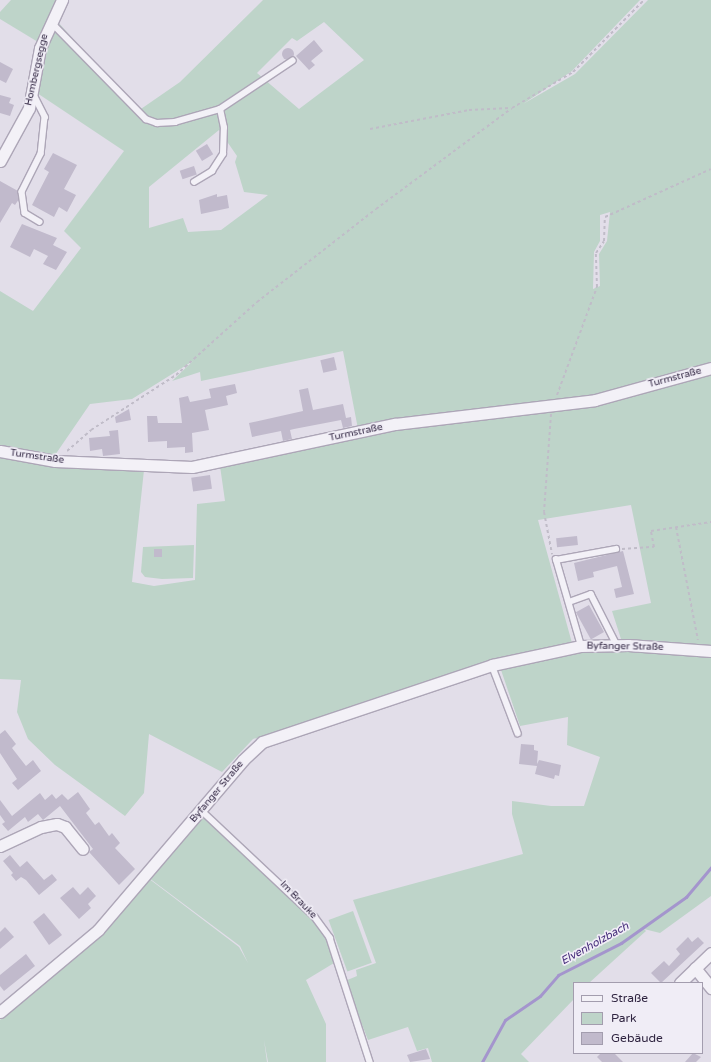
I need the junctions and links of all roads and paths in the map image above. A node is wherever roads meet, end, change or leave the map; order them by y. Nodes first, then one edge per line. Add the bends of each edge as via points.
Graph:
1 (62, 0) edge
2 (644, 0) edge
3 (50, 20) junction
4 (292, 61) dead end
5 (33, 93) junction
6 (512, 108) junction
7 (220, 109) junction
8 (370, 129) dead end
9 (0, 161) edge
10 (711, 169) edge
11 (194, 182) dead end
12 (40, 222) dead end
13 (711, 368) edge
14 (552, 406) junction
15 (0, 451) edge
16 (55, 461) junction
17 (711, 522) edge
18 (676, 527) junction
19 (616, 549) joint
20 (556, 560) junction
21 (569, 602) junction
22 (617, 645) junction
23 (582, 646) junction
24 (706, 650) edge
25 (492, 665) junction
26 (518, 734) dead end
27 (201, 810) junction
28 (0, 846) edge
29 (83, 849) dead end
30 (711, 953) edge
31 (695, 968) junction
32 (681, 982) edge
33 (711, 988) edge
34 (0, 1012) edge
35 (370, 1062) edge

1 - 3 street, Hombergsegge
2 - 6 path via 573,72
3 - 5 street, Hombergsegge via 40,48
3 - 7 lane via 152,122 175,122
4 - 7 lane
5 - 9 street, Hombergsegge via 18,130
5 - 12 lane via 45,113 41,154 22,192 25,213
6 - 8 path via 469,110
6 - 16 path via 257,302 176,375 91,430
7 - 11 lane via 224,128 223,154 212,171
10 - 14 path via 604,217 604,241 596,253 597,287
13 - 14 street, Turmstraße via 596,400
14 - 16 street, Turmstraße via 395,424 192,467
14 - 20 path via 544,512 549,549
15 - 16 street, Turmstraße
17 - 18 path
18 - 19 path via 651,531 654,547
18 - 24 path
19 - 20 lane
20 - 21 lane
21 - 22 lane via 591,594
21 - 23 lane
22 - 23 street, Byfanger Straße
22 - 24 street, Byfanger Straße
23 - 25 street, Byfanger Straße
25 - 26 lane
25 - 27 street, Byfanger Straße via 262,742
27 - 34 street, Byfanger Straße via 98,930
27 - 35 lane, Im Brauke via 260,862 315,917 326,932
28 - 29 street via 41,827 57,824 64,827
30 - 31 street
31 - 32 street
31 - 33 street

